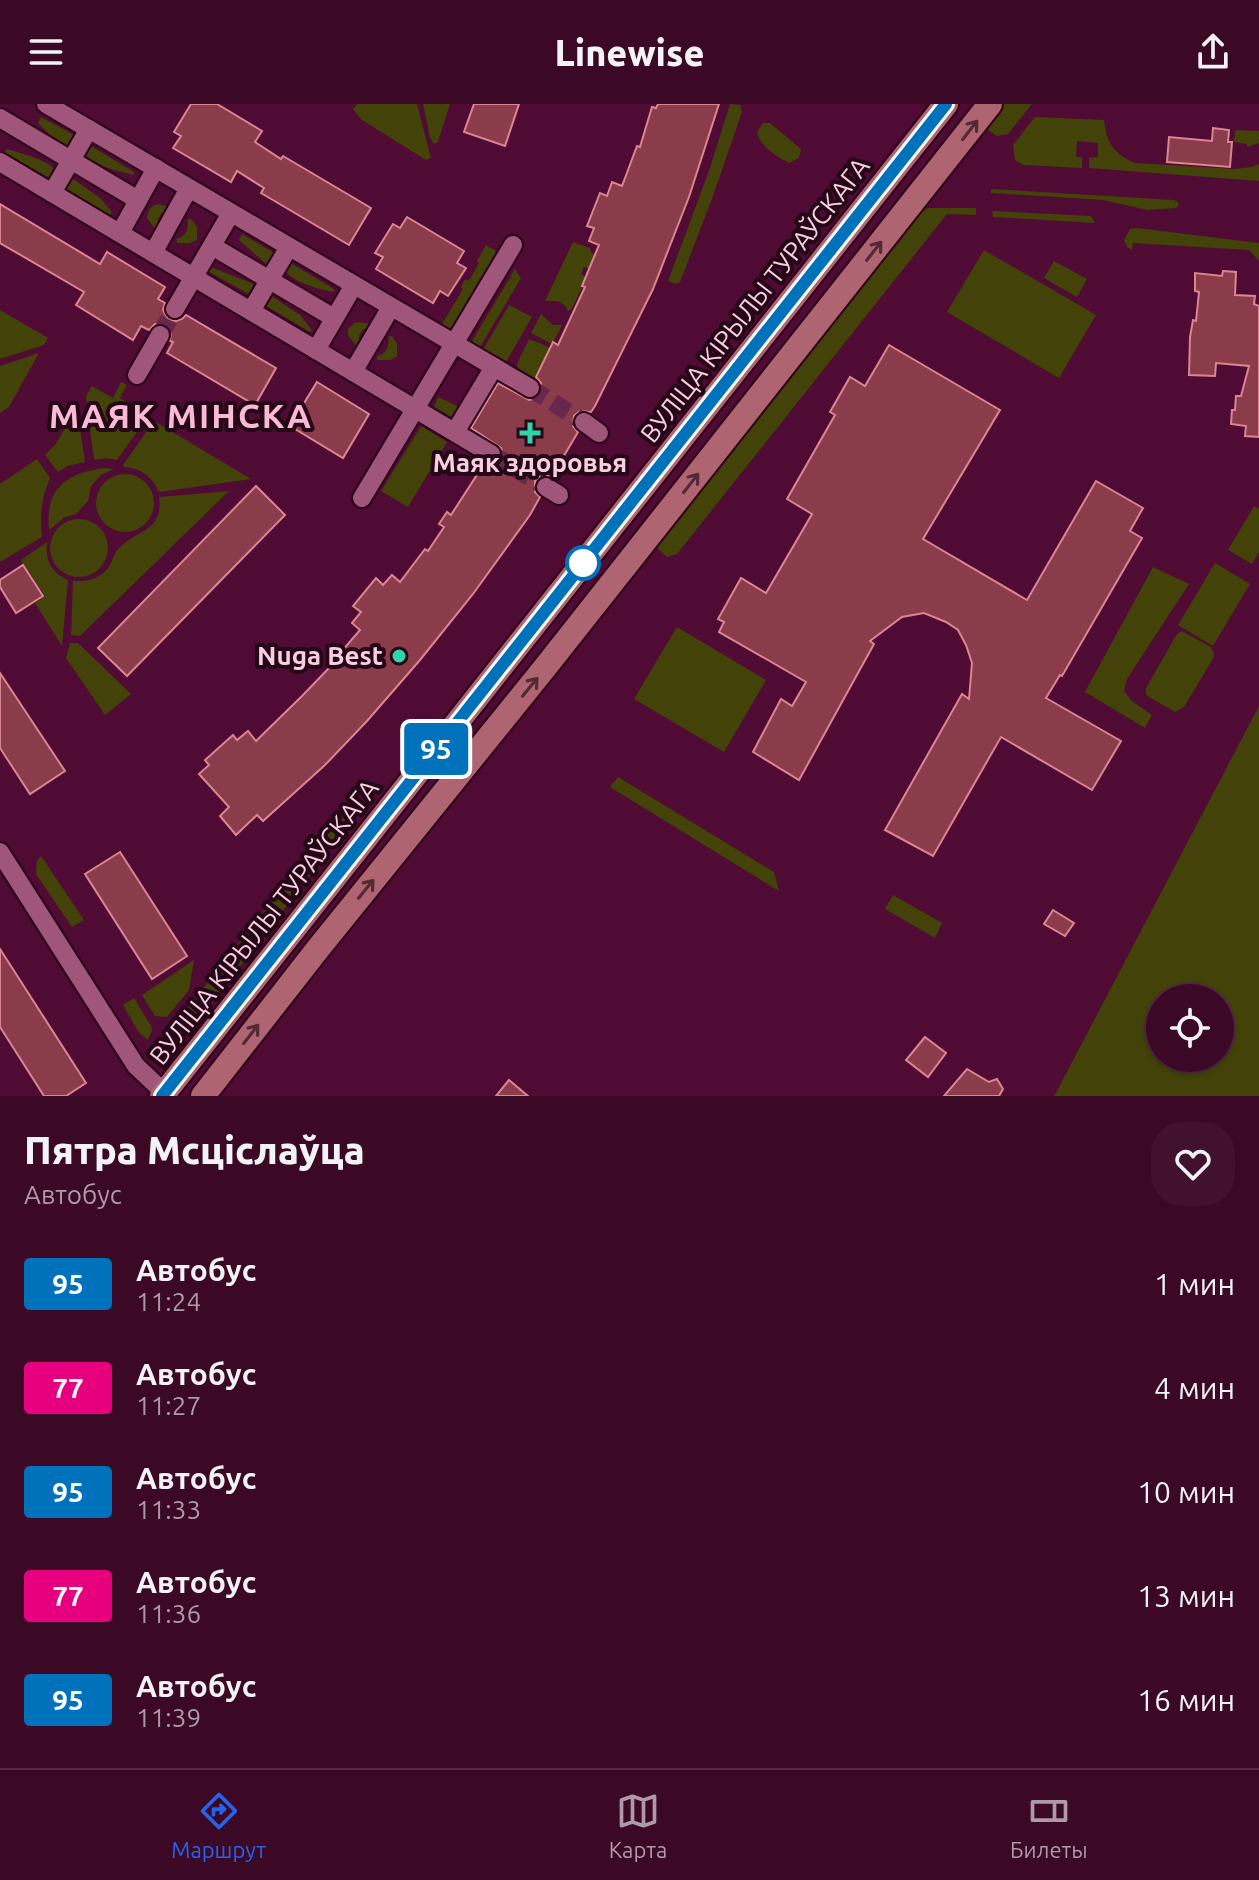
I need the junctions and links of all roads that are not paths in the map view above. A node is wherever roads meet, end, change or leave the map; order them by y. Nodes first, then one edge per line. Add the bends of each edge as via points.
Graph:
1 (46, 104) edge
2 (946, 104) edge
3 (990, 104) edge
4 (0, 118) edge
5 (89, 129) junction
6 (71, 160) junction
7 (0, 162) edge
8 (156, 168) junction
9 (189, 188) junction
10 (52, 193) junction
11 (138, 200) junction
12 (231, 213) junction
13 (120, 233) junction
14 (513, 245) dead end
15 (212, 246) junction
16 (289, 247) junction
17 (153, 253) junction
18 (194, 277) junction
19 (269, 280) junction
20 (354, 285) junction
21 (391, 307) junction
22 (175, 309) tunnel mouth
23 (251, 311) junction
24 (334, 318) junction
25 (160, 335) tunnel mouth
26 (454, 344) junction
27 (316, 350) junction
28 (494, 367) junction
29 (353, 372) junction
30 (137, 375) dead end
31 (530, 388) tunnel mouth
32 (415, 409) junction
33 (455, 432) junction
34 (491, 454) tunnel mouth
35 (362, 498) dead end
36 (0, 852) edge
37 (165, 1095) edge
38 (203, 1096) edge

1 - 5 street
2 - 37 main road, ВУЛІЦА КІРЫЛЫ ТУРАЎСКАГА
38 -> 3 main road
4 - 6 street
5 - 6 street
5 - 8 street
6 - 10 street
6 - 11 street
7 - 10 street
8 - 9 street
8 - 11 street
9 - 12 street
9 - 17 street
10 - 13 street
11 - 13 street
12 - 15 street
12 - 16 street
13 - 17 street
14 - 26 street
15 - 18 street
15 - 19 street
16 - 19 street
16 - 20 street
17 - 18 street
18 - 22 street
18 - 23 street
19 - 23 street
19 - 24 street
20 - 21 street
20 - 24 street
21 - 26 street
21 - 29 street
23 - 27 street
24 - 27 street
25 - 30 street
26 - 28 street
26 - 32 street
27 - 29 street
28 - 31 street
28 - 33 street
29 - 32 street
32 - 33 street
32 - 35 street
33 - 34 street
36 - 37 street via 136,1066

